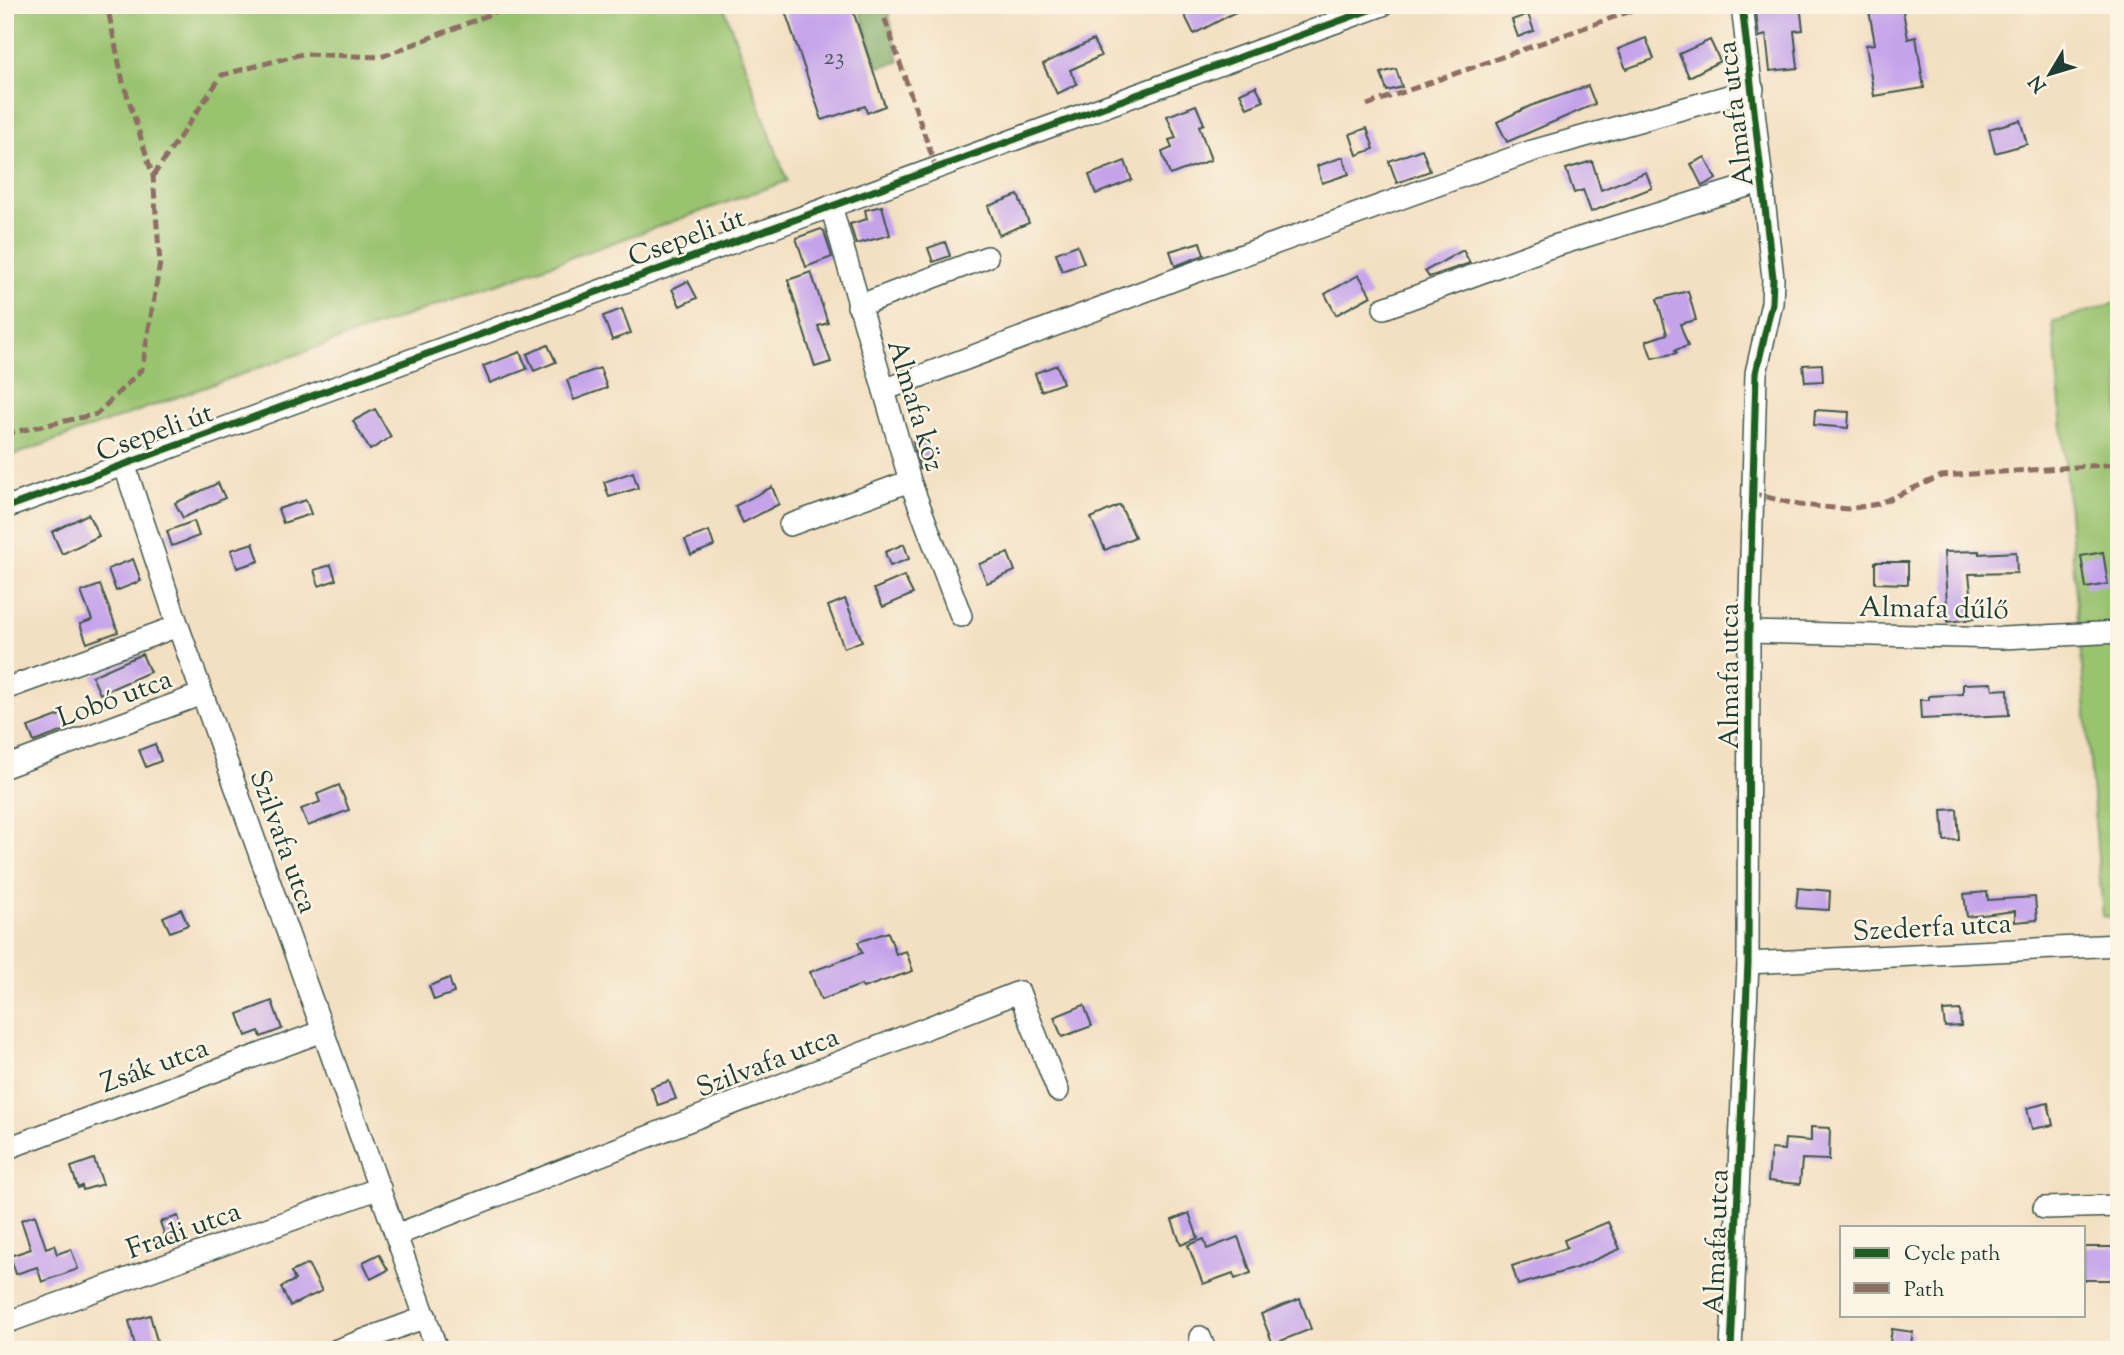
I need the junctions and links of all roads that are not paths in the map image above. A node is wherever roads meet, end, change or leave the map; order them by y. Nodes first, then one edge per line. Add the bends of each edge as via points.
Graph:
1 (1382, 5) edge
2 (1742, 5) edge
3 (1753, 89) junction
4 (1763, 181) junction
5 (831, 206) junction
6 (987, 257) dead end
7 (858, 306) junction
8 (1384, 308) dead end
9 (884, 390) junction
10 (124, 464) junction
11 (910, 481) junction
12 (5, 508) edge
13 (790, 525) dead end
14 (961, 616) dead end
15 (178, 626) junction
16 (1749, 632) junction
17 (2119, 632) edge
18 (5, 689) edge
19 (202, 694) junction
20 (5, 767) edge
21 (2119, 945) edge
22 (1748, 963) junction
23 (323, 1031) junction
24 (1058, 1091) dead end
25 (5, 1149) edge
26 (380, 1188) junction
27 (2119, 1206) edge
28 (2044, 1208) dead end
29 (396, 1235) junction
30 (426, 1317) junction
31 (5, 1323) edge
32 (337, 1350) edge
33 (438, 1350) edge
34 (1731, 1350) edge

1 - 5 street, Csepeli út
2 - 3 street, Almafa utca
3 - 4 street, Almafa utca
3 - 9 street via 1532,151
4 - 8 street via 1548,248
4 - 16 street, Almafa utca via 1772,303 1756,373
5 - 7 street, Almafa köz
5 - 10 street, Csepeli út
6 - 7 street
7 - 9 street, Almafa köz
9 - 11 street, Almafa köz
10 - 12 street, Csepeli út
10 - 15 street, Szilvafa utca
11 - 13 street
11 - 14 street, Almafa köz
15 - 18 street
15 - 19 street, Szilvafa utca
16 - 17 street, Almafa dűlő via 2003,638
16 - 22 street, Almafa utca
19 - 20 street, Lobó utca
19 - 23 street, Szilvafa utca
21 - 22 street, Szederfa utca
22 - 34 street, Almafa utca
23 - 25 street, Zsák utca
23 - 26 street, Szilvafa utca
24 - 29 street, Szilvafa utca via 1019,992
26 - 29 street, Szilvafa utca
26 - 31 street, Fradi utca
27 - 28 street
29 - 30 street, Szilvafa utca
30 - 32 street
30 - 33 street, Szilvafa utca

